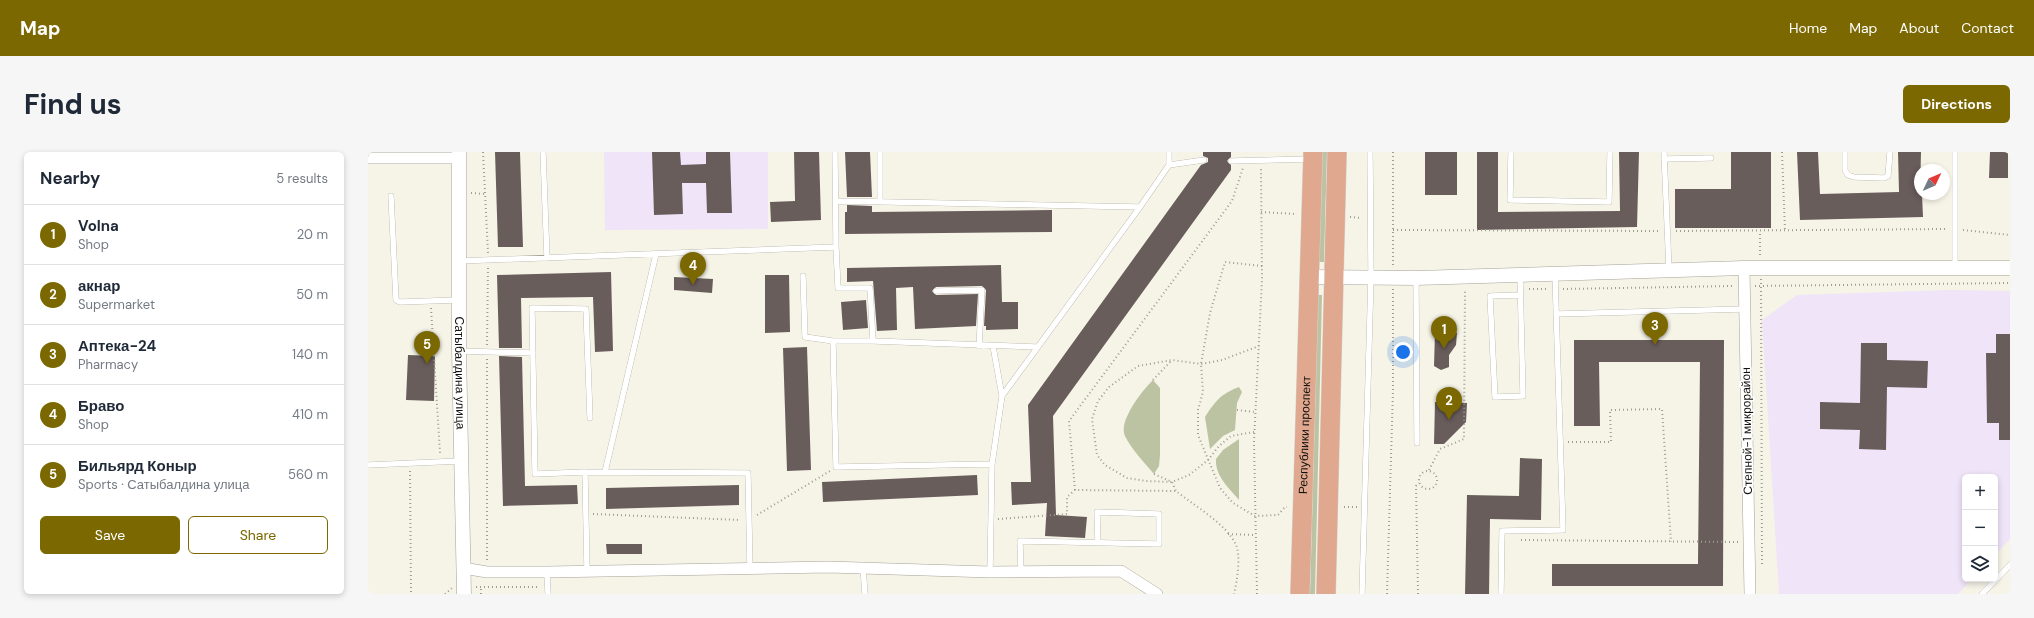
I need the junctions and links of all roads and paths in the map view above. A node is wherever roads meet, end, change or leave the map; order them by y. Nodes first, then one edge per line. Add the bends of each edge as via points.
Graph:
1 (483, 152) edge
2 (544, 152) edge
3 (835, 152) edge
4 (880, 152) edge
5 (1169, 152) edge
6 (1337, 152) edge
7 (1370, 152) edge
8 (1511, 152) edge
9 (1610, 152) edge
10 (1664, 152) edge
11 (1782, 152) edge
12 (1845, 152) edge
13 (1890, 152) edge
14 (1955, 152) edge
15 (459, 155) edge
16 (1313, 156) edge
17 (368, 158) edge
18 (1711, 158) dead end
19 (1664, 159) junction
20 (1204, 160) dead end
21 (1246, 160) junction
22 (1261, 160) junction
23 (1231, 161) dead end
24 (1169, 165) junction
25 (391, 196) dead end
26 (880, 200) junction
27 (836, 201) junction
28 (1140, 207) junction
29 (1261, 212) junction
30 (1311, 214) junction
31 (1955, 229) junction
32 (1393, 230) dead end
33 (1667, 231) junction
34 (1760, 231) junction
35 (1785, 231) junction
36 (2010, 235) edge
37 (836, 247) junction
38 (656, 254) junction
39 (547, 258) junction
40 (488, 260) junction
41 (458, 261) junction
42 (1262, 266) junction
43 (1744, 268) junction
44 (1760, 268) junction
45 (1955, 268) junction
46 (2010, 268) edge
47 (1669, 272) junction
48 (1554, 274) junction
49 (1520, 275) junction
50 (803, 276) dead end
51 (1309, 277) junction
52 (1335, 277) junction
53 (1371, 277) junction
54 (1416, 278) junction
55 (2010, 283) edge
56 (1744, 286) junction
57 (1761, 286) junction
58 (1555, 289) junction
59 (1464, 290) dead end
60 (936, 291) dead end
61 (1520, 295) junction
62 (459, 300) junction
63 (431, 301) junction
64 (1745, 309) junction
65 (1556, 314) junction
66 (832, 341) junction
67 (873, 341) junction
68 (979, 346) junction
69 (993, 346) junction
70 (1037, 346) junction
71 (1258, 346) junction
72 (459, 351) junction
73 (487, 352) junction
74 (533, 353) junction
75 (1172, 360) junction
76 (1201, 364) junction
77 (1153, 380) dead end
78 (1393, 390) dead end
79 (1002, 396) junction
80 (1237, 410) dead end
81 (1255, 412) junction
82 (590, 418) dead end
83 (1255, 432) junction
84 (1560, 442) junction
85 (1418, 443) dead end
86 (1208, 460) junction
87 (460, 461) junction
88 (441, 462) junction
89 (410, 464) junction
90 (992, 464) junction
91 (368, 465) edge
92 (836, 467) junction
93 (1429, 470) junction
94 (585, 472) junction
95 (605, 472) junction
96 (1154, 474) dead end
97 (1172, 482) junction
98 (1419, 483) junction
99 (1075, 490) junction
100 (1176, 491) junction
101 (1285, 507) dead end
102 (586, 513) junction
103 (1255, 516) junction
104 (991, 519) junction
105 (749, 521) junction
106 (1228, 534) junction
107 (1255, 535) junction
108 (1502, 540) junction
109 (1671, 542) junction
110 (1749, 542) junction
111 (1098, 543) junction
112 (2010, 565) edge
113 (463, 568) junction
114 (863, 568) junction
115 (750, 569) junction
116 (587, 570) junction
117 (1762, 570) dead end
118 (1020, 571) junction
119 (487, 572) junction
120 (547, 572) junction
121 (990, 572) junction
122 (481, 588) junction
123 (548, 588) junction
124 (464, 591) edge
125 (411, 594) edge
126 (445, 594) edge
127 (481, 594) edge
128 (548, 594) edge
129 (865, 594) edge
130 (1156, 594) edge
131 (1234, 594) edge
132 (1257, 594) edge
133 (1300, 594) edge
134 (1326, 594) edge
135 (1362, 594) edge
136 (1388, 594) edge
137 (1418, 594) edge
138 (1500, 594) edge
139 (1750, 594) edge
140 (1982, 594) edge

1 - 40 path
2 - 39 lane
3 - 27 lane
4 - 26 lane
5 - 24 lane
6 - 52 highway, Республики проспект
7 - 53 lane
8 - 9 lane via 1510,200 1609,202
10 - 19 lane
11 - 35 path
12 - 13 lane via 1845,170 1848,175 1884,178 1890,170
14 - 31 lane
15 - 17 street
15 - 41 street, Сатыбалдина улица
16 - 22 lane
16 - 30 highway, Республики проспект
18 - 19 lane
19 - 33 lane
20 - 24 lane
21 - 22 lane
21 - 23 lane
21 - 99 path via 1232,201 1069,421
22 - 29 path
24 - 28 lane
25 - 63 lane via 395,298 400,302
26 - 27 lane
26 - 28 lane
27 - 37 lane
28 - 70 lane
29 - 30 path
29 - 42 path
30 - 51 highway, Республики проспект
31 - 35 path
31 - 36 path
31 - 45 lane
32 - 33 path
33 - 34 path
33 - 47 lane
34 - 35 path
34 - 44 path
37 - 38 lane
37 - 67 lane via 838,288 870,288
38 - 39 lane
38 - 95 lane
39 - 40 lane
40 - 41 lane
40 - 73 path
41 - 62 street, Сатыбалдина улица
42 - 71 path
42 - 76 path via 1225,262 1210,313
43 - 44 street
43 - 47 street
43 - 56 street, Степной-1 микрорайон
44 - 45 street
44 - 57 path
45 - 46 street
47 - 48 street
48 - 49 street
48 - 58 lane
49 - 54 street
49 - 61 lane
50 - 66 lane via 805,337
51 - 52 street
51 - 133 highway, Республики проспект
52 - 53 street
52 - 134 highway, Республики проспект
53 - 54 street
53 - 135 lane
54 - 85 lane
55 - 57 path
56 - 57 path
56 - 58 path
56 - 64 street, Степной-1 микрорайон
57 - 117 path
58 - 65 lane
59 - 93 path via 1464,439 1440,449
60 - 68 lane via 982,290
61 - 61 lane via 1523,396 1495,397 1490,296
62 - 63 lane
62 - 72 street, Сатыбалдина улица
63 - 88 path
64 - 65 lane
64 - 110 street, Степной-1 микрорайон
65 - 84 lane
66 - 67 lane
66 - 92 lane
67 - 68 lane
68 - 69 lane
69 - 70 lane
69 - 79 lane
70 - 79 lane
71 - 76 path via 1222,360
71 - 81 path
72 - 73 lane
72 - 87 street, Сатыбалдина улица
73 - 74 lane
73 - 119 path
74 - 82 lane via 532,308 586,309
74 - 94 lane via 535,474
75 - 76 path
75 - 77 path
75 - 97 path via 1138,366 1110,387 1098,400 1092,419 1097,455 1105,465 1127,478
76 - 86 path via 1203,392 1198,410 1198,434
78 - 136 path
79 - 90 lane
80 - 81 path
81 - 83 path
83 - 86 path via 1232,436
83 - 103 path
84 - 108 lane via 1563,530 1502,532
84 - 109 path via 1611,442 1610,410 1662,409
86 - 97 path via 1189,475
86 - 103 path via 1220,488 1233,504
87 - 88 lane
87 - 113 street, Сатыбалдина улица
88 - 89 lane
89 - 91 lane
89 - 125 path
90 - 92 lane
90 - 104 lane
92 - 105 path
93 - 98 path via 1420,474
93 - 98 path via 1437,477 1435,487 1425,489
94 - 95 lane
94 - 102 lane
95 - 105 lane via 748,473
96 - 97 path
97 - 100 path
98 - 137 path via 1416,486
99 - 100 path
99 - 104 path via 1067,497 1067,514
100 - 106 path via 1223,527
101 - 103 path via 1278,515
102 - 105 path
102 - 116 lane
103 - 107 path
104 - 121 lane
105 - 115 lane
106 - 107 path
106 - 131 path via 1236,545 1238,577
107 - 132 path
108 - 109 path
108 - 138 lane
109 - 110 path
110 - 139 street, Степной-1 микрорайон
111 - 111 lane via 1159,544 1159,514 1098,512
111 - 118 lane via 1020,542
112 - 140 lane
113 - 119 street
113 - 124 street, Сатыбалдина улица
114 - 115 street
114 - 121 street
114 - 129 lane
115 - 116 street
116 - 120 street
118 - 121 street
118 - 130 street via 1121,571
119 - 120 street
120 - 123 lane
122 - 123 path
122 - 124 path
122 - 127 path
123 - 128 lane
124 - 126 path via 451,588

